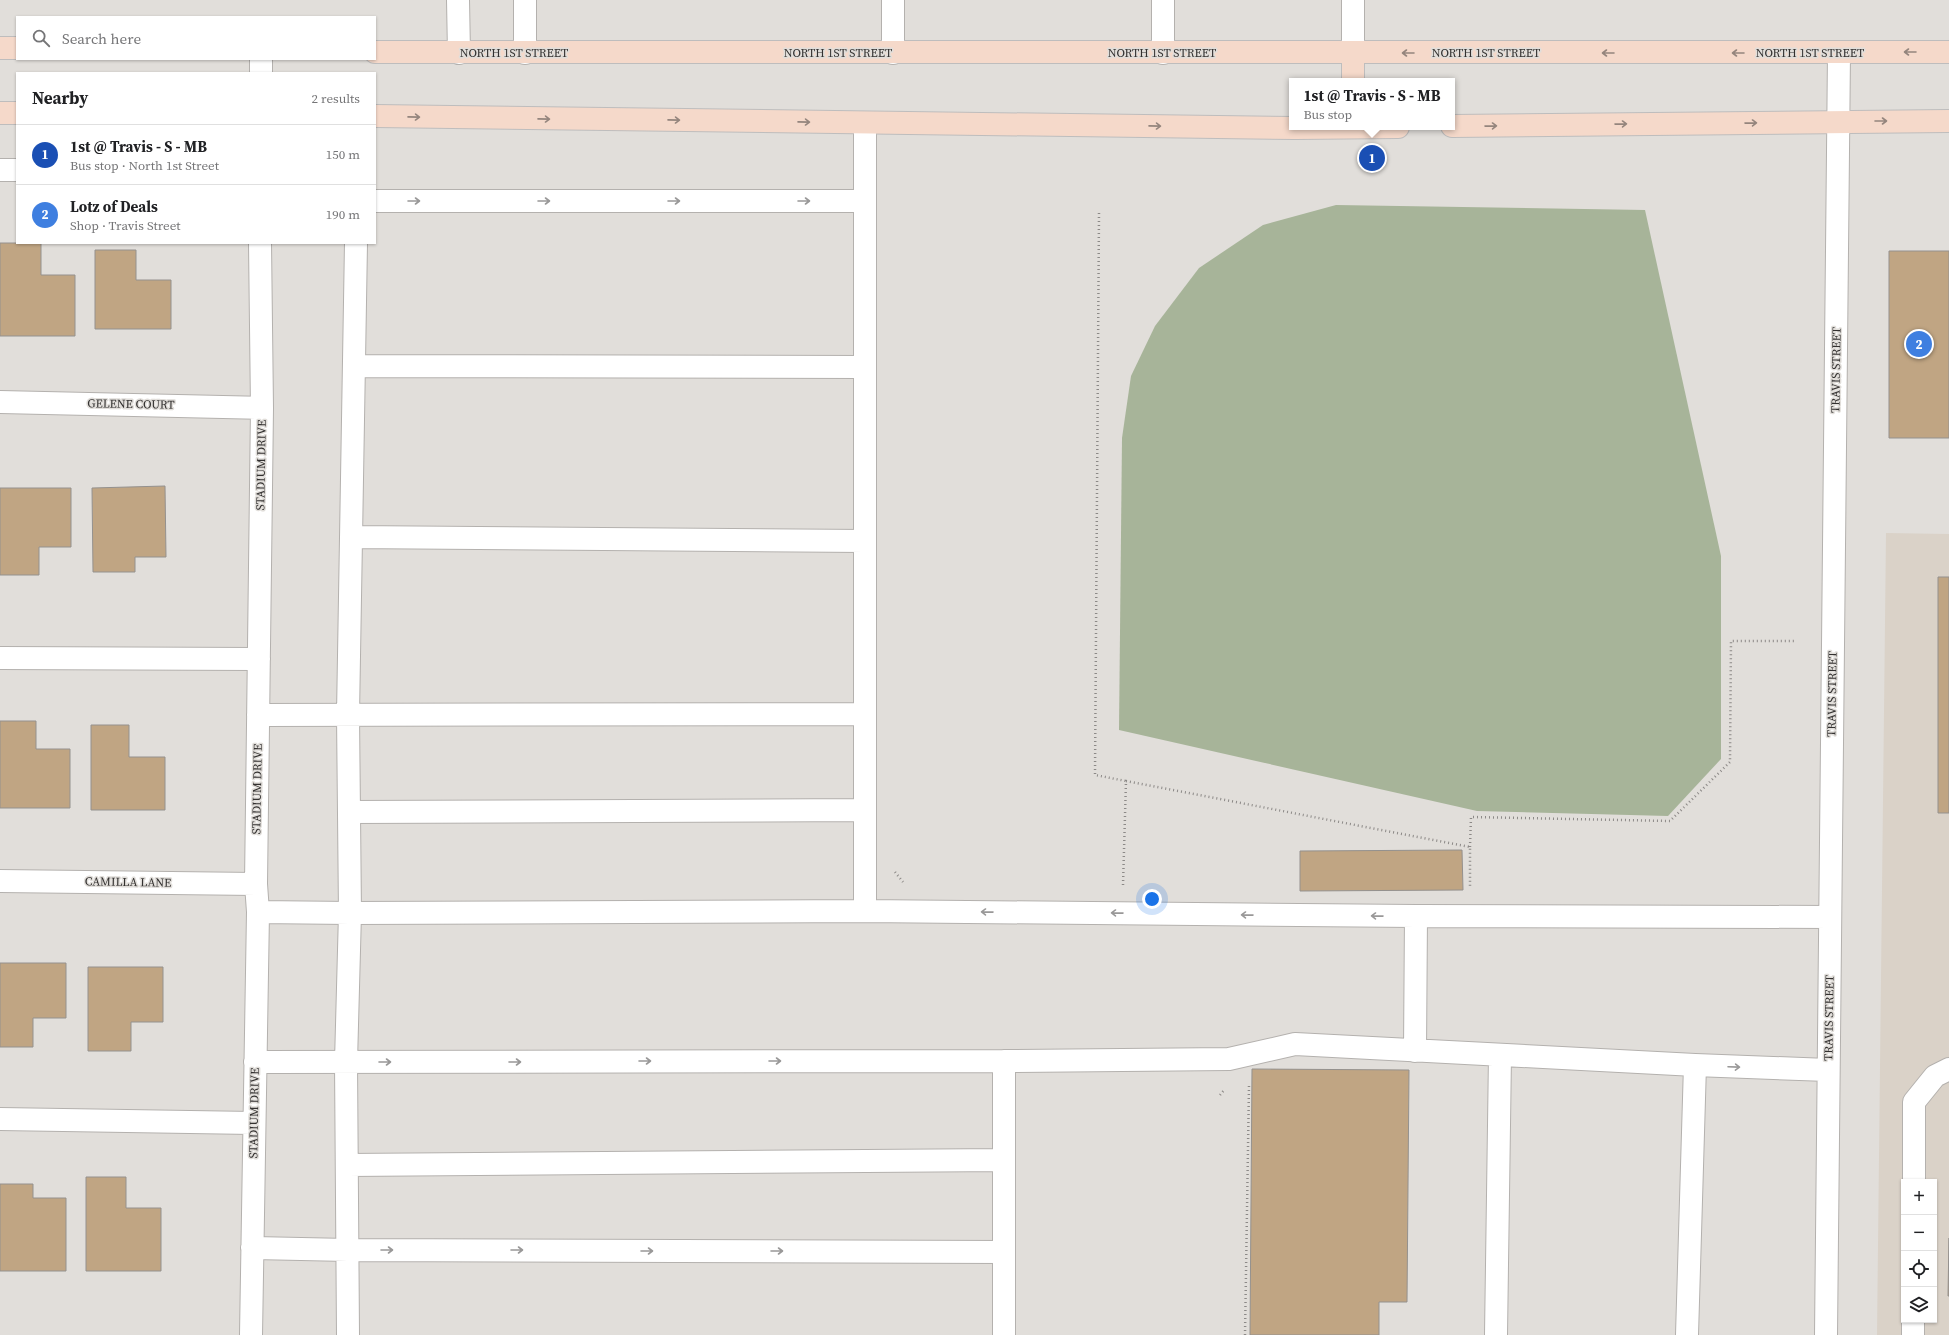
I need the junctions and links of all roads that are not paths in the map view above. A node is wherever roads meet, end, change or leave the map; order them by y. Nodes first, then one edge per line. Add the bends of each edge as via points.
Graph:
1 (458, 0) edge
2 (525, 0) edge
3 (893, 0) edge
4 (1163, 0) edge
5 (1353, 0) edge
6 (0, 48) edge
7 (16, 48) edge
8 (376, 52) edge
9 (1949, 52) edge
10 (459, 53) junction
11 (525, 53) junction
12 (893, 53) junction
13 (1163, 53) junction
14 (1353, 53) junction
15 (1839, 53) junction
16 (261, 60) edge
17 (261, 72) edge
18 (1353, 78) edge
19 (0, 113) edge
20 (16, 113) edge
21 (376, 116) edge
22 (1839, 121) junction
23 (1949, 121) edge
24 (865, 123) junction
25 (1289, 126) edge
26 (1455, 126) edge
27 (0, 170) edge
28 (16, 170) edge
29 (376, 201) edge
30 (865, 201) junction
31 (260, 244) edge
32 (356, 244) edge
33 (354, 366) junction
34 (865, 367) junction
35 (0, 402) edge
36 (262, 408) junction
37 (351, 537) junction
38 (865, 541) junction
39 (0, 658) edge
40 (259, 659) junction
41 (865, 714) junction
42 (258, 715) junction
43 (348, 715) junction
44 (865, 810) junction
45 (349, 812) junction
46 (0, 881) edge
47 (256, 884) junction
48 (865, 911) junction
49 (258, 912) junction
50 (350, 913) junction
51 (1416, 916) junction
52 (1830, 917) junction
53 (1415, 1051) junction
54 (1500, 1055) junction
55 (1004, 1061) junction
56 (255, 1062) junction
57 (346, 1062) junction
58 (1695, 1066) junction
59 (1949, 1069) edge
60 (1828, 1070) junction
61 (0, 1119) edge
62 (253, 1123) junction
63 (1004, 1160) junction
64 (347, 1165) junction
65 (1914, 1179) edge
66 (252, 1248) junction
67 (348, 1250) junction
68 (1004, 1252) junction
69 (1913, 1323) edge
70 (251, 1335) edge
71 (348, 1335) edge
72 (1004, 1335) edge
73 (1496, 1335) edge
74 (1688, 1335) edge
75 (1826, 1335) edge
76 (1913, 1335) edge

1 - 10 street
2 - 11 street
3 - 12 street
4 - 13 street
5 - 14 street
6 - 7 main road
8 - 10 main road, NORTH 1ST STREET
9 -> 15 main road, NORTH 1ST STREET
10 - 11 main road, NORTH 1ST STREET
11 - 12 main road, NORTH 1ST STREET
12 - 13 main road, NORTH 1ST STREET
13 - 14 main road, NORTH 1ST STREET
15 -> 14 main road, NORTH 1ST STREET
14 - 18 main road
15 - 22 street, TRAVIS STREET
16 - 17 street
19 - 20 main road
21 -> 24 main road
22 -> 23 main road
26 -> 22 main road
22 - 52 street, TRAVIS STREET
24 -> 25 main road
24 - 30 street
27 - 28 street
29 -> 30 street
30 - 34 street
31 - 36 street, STADIUM DRIVE
32 - 33 street
33 - 34 street
33 - 37 street
34 - 38 street
35 - 36 street, GELENE COURT
36 - 40 street, STADIUM DRIVE
37 - 38 street
37 - 43 street
38 - 41 street
39 - 40 street
40 - 42 street, STADIUM DRIVE
41 - 43 street
41 - 44 street
42 - 43 street
42 - 47 street, STADIUM DRIVE
43 - 45 street
44 - 45 street
44 - 48 street
45 - 50 street
46 - 47 street, CAMILLA LANE
47 - 49 street, STADIUM DRIVE
48 - 50 street
51 -> 48 street
49 - 50 street
49 - 56 street, STADIUM DRIVE
50 - 57 street
51 - 52 street
51 - 53 street
52 - 60 street, TRAVIS STREET
53 - 54 street
53 - 55 street via 1295,1044 1229,1059
54 - 58 street
54 - 73 street
57 -> 55 street
55 - 63 street
56 - 57 street
56 - 62 street, STADIUM DRIVE
57 - 64 street
58 -> 60 street
58 - 74 street
59 - 65 street via 1936,1076 1914,1102
60 - 75 street, TRAVIS STREET
61 - 62 street
62 - 66 street, STADIUM DRIVE
63 - 64 street
63 - 68 street
64 - 67 street
66 - 67 street
66 - 70 street, STADIUM DRIVE
67 -> 68 street
67 - 71 street
68 - 72 street
69 - 76 street

